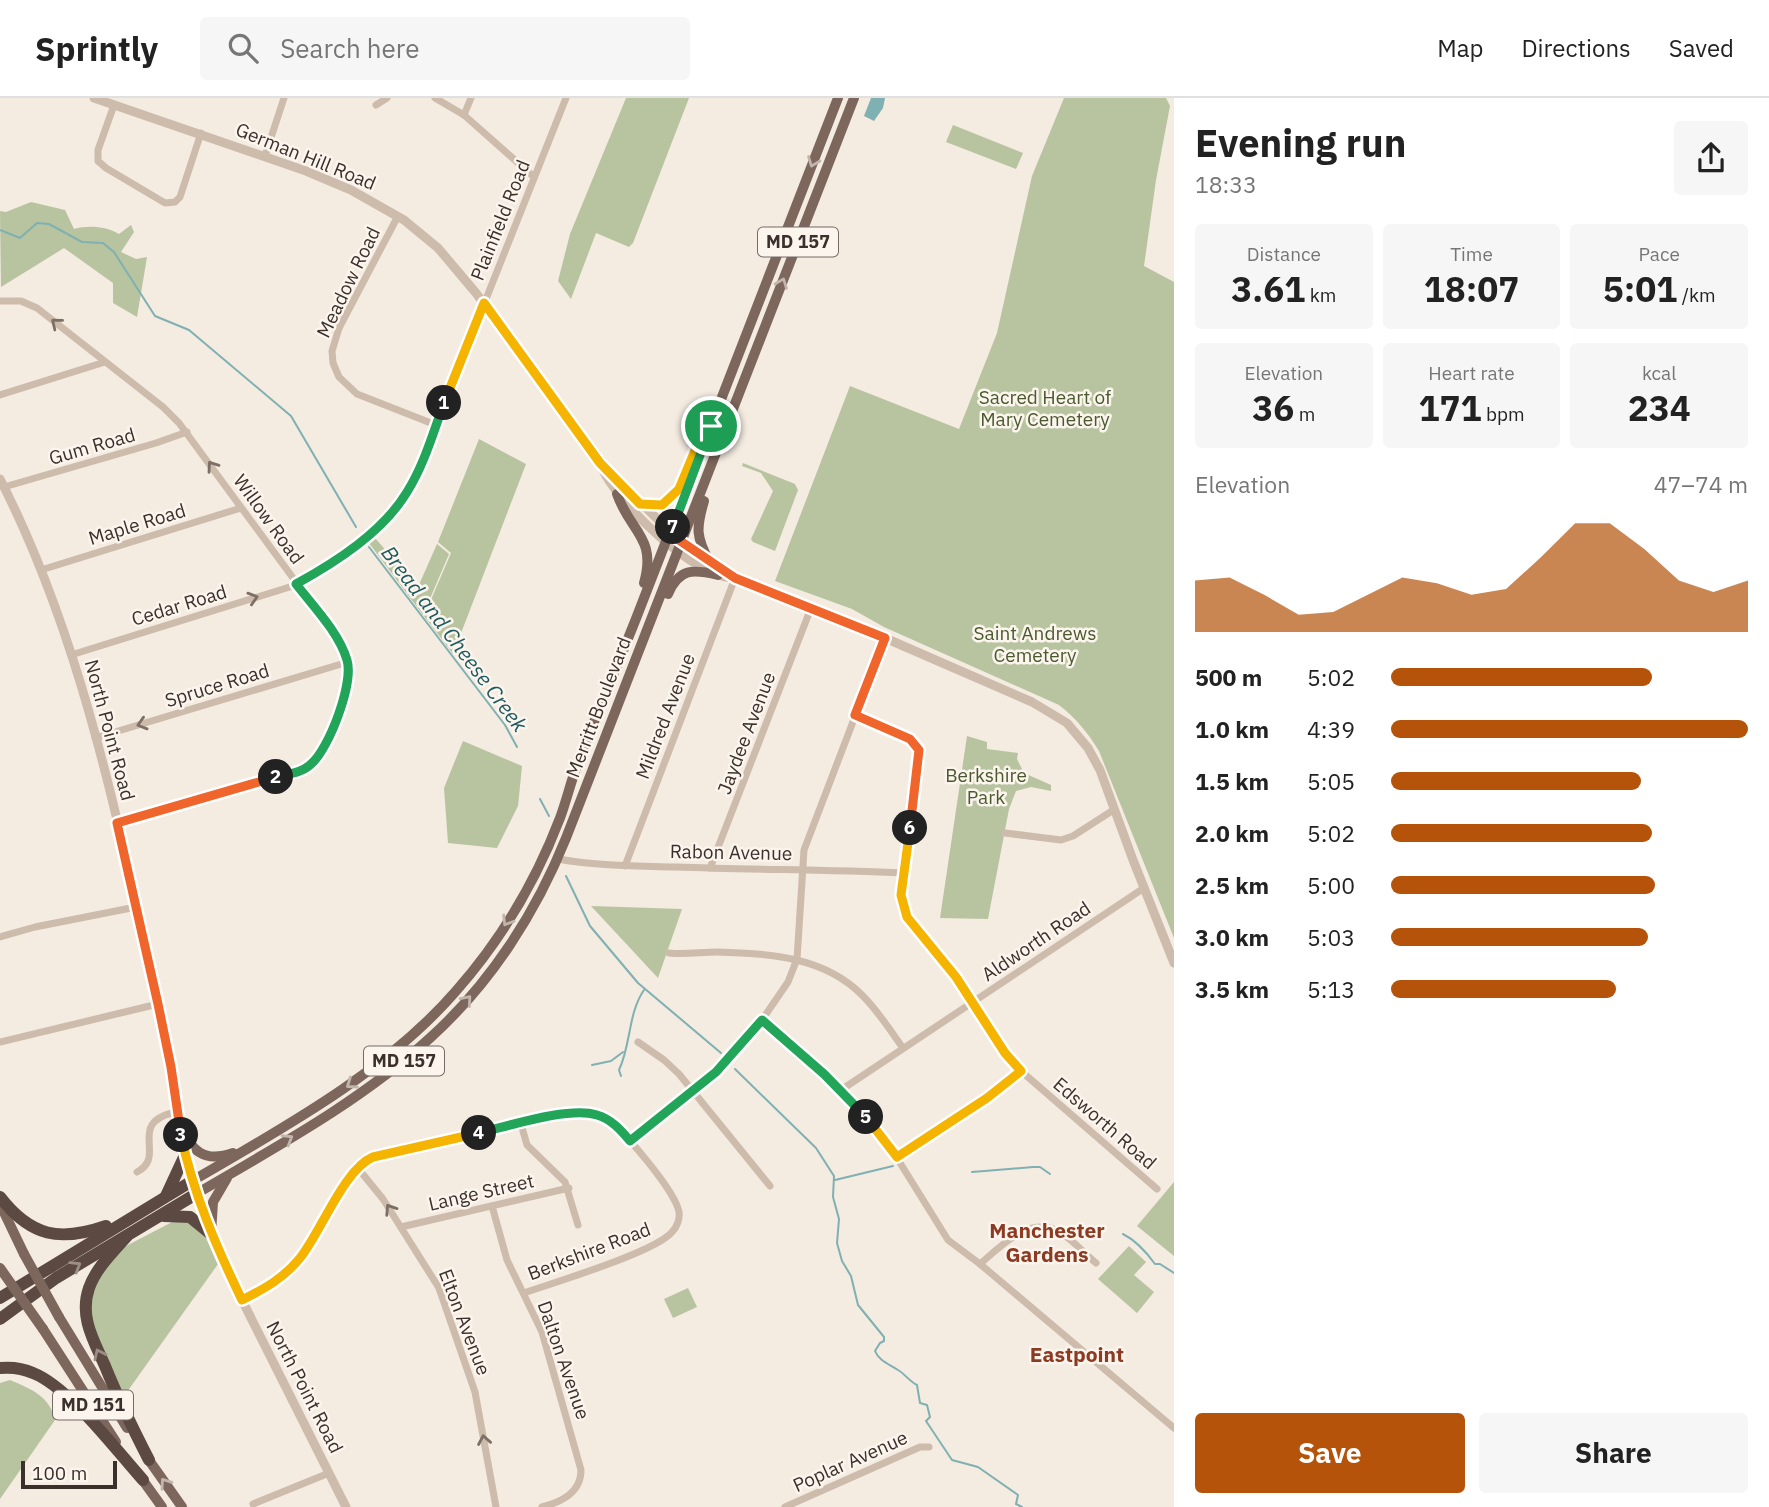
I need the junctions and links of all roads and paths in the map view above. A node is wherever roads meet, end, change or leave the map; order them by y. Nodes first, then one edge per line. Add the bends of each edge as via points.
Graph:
1 (94, 98) edge
2 (285, 98) edge
3 (387, 98) edge
4 (435, 98) edge
5 (471, 98) edge
6 (566, 98) edge
7 (838, 98) edge
8 (854, 98) edge
9 (114, 104) junction
10 (376, 105) dead end
11 (464, 115) junction
12 (201, 133) junction
13 (265, 156) junction
14 (534, 177) junction
15 (398, 216) junction
16 (0, 301) edge
17 (484, 303) junction
18 (105, 362) junction
19 (0, 395) edge
20 (436, 425) junction
21 (711, 426) junction
22 (187, 432) junction
23 (600, 463) junction
24 (712, 464) junction
25 (2, 483) edge
26 (617, 494) junction
27 (640, 504) junction
28 (241, 508) junction
29 (668, 538) junction
30 (680, 547) junction
31 (709, 561) junction
32 (41, 570) junction
33 (718, 575) junction
34 (735, 578) junction
35 (296, 584) junction
36 (645, 597) junction
37 (811, 608) junction
38 (644, 637) junction
39 (885, 638) junction
40 (71, 654) junction
41 (348, 662) junction
42 (855, 715) junction
43 (95, 738) junction
44 (1115, 809) junction
45 (559, 819) junction
46 (117, 823) junction
47 (1005, 832) dead end
48 (545, 852) junction
49 (558, 859) junction
50 (625, 866) junction
51 (710, 868) junction
52 (803, 868) junction
53 (903, 873) junction
54 (1144, 888) junction
55 (536, 902) junction
56 (135, 907) junction
57 (0, 937) edge
58 (669, 953) dead end
59 (797, 959) junction
60 (1174, 963) edge
61 (972, 1002) junction
62 (158, 1004) junction
63 (762, 1020) junction
64 (0, 1042) edge
65 (638, 1042) dead end
66 (903, 1048) junction
67 (1021, 1071) junction
68 (693, 1090) junction
69 (841, 1090) junction
70 (176, 1112) junction
71 (521, 1124) junction
72 (178, 1125) junction
73 (630, 1141) junction
74 (248, 1146) junction
75 (185, 1155) junction
76 (897, 1157) junction
77 (357, 1167) junction
78 (137, 1172) dead end
79 (230, 1174) junction
80 (769, 1186) dead end
81 (194, 1188) junction
82 (569, 1188) junction
83 (1157, 1189) dead end
84 (0, 1197) edge
85 (165, 1198) junction
86 (0, 1204) edge
87 (492, 1206) junction
88 (160, 1216) junction
89 (130, 1218) junction
90 (578, 1225) dead end
91 (401, 1227) junction
92 (212, 1234) junction
93 (127, 1236) junction
94 (981, 1264) junction
95 (1096, 1264) dead end
96 (0, 1268) edge
97 (524, 1293) junction
98 (0, 1297) edge
99 (242, 1300) junction
100 (0, 1319) edge
101 (0, 1368) edge
102 (1174, 1427) edge
103 (929, 1447) dead end
104 (149, 1460) junction
105 (329, 1473) junction
106 (143, 1480) junction
107 (253, 1504) dead end
108 (162, 1507) edge
109 (182, 1507) edge
110 (346, 1507) edge
111 (496, 1507) edge
112 (542, 1507) edge
113 (785, 1507) edge

1 - 9 street, German Hill Road
2 - 13 street
3 - 10 street
4 - 11 street
5 - 11 street
6 - 14 street, Plainfield Road
7 -> 21 main road, Merritt Boulevard / MD 157
24 -> 8 main road, Merritt Boulevard / MD 157
9 - 12 street, German Hill Road
9 - 12 street via 97,150 98,161 169,204 180,197
11 - 14 street
12 - 13 street, German Hill Road
13 - 15 street, German Hill Road via 351,190
14 - 17 street, Plainfield Road
15 - 17 street, German Hill Road via 438,248
15 - 20 street, Meadow Road via 339,328 331,357 349,389
18 -> 16 street, Willow Road via 37,307
17 - 20 street, Plainfield Road
17 - 23 street, German Hill Road
18 - 19 street
18 - 22 street, Willow Road
20 - 35 street, Plainfield Road via 407,492 390,514 362,540
21 - 27 main road via 706,424 675,495 662,505
21 - 29 main road, Merritt Boulevard / MD 157
22 - 25 street, Gum Road
28 -> 22 street, Willow Road
23 - 26 street, German Hill Road
23 - 27 street, German Hill Road
24 - 30 main road, Merritt Boulevard / MD 157
24 - 31 main road via 697,534
25 - 32 street, North Point Road
26 - 29 street, German Hill Road
26 - 36 main road via 646,544
27 - 29 street, German Hill Road
28 - 32 street, Maple Road
28 - 35 street, Willow Road
29 - 30 street, German Hill Road
29 - 36 main road, Merritt Boulevard / MD 157
30 - 31 street, German Hill Road
30 - 33 street, German Hill Road
30 - 38 main road, Merritt Boulevard / MD 157
31 - 34 street, German Hill Road
32 - 40 street, North Point Road
33 - 34 street, German Hill Road
33 - 38 main road via 699,570 677,578 652,636
34 - 37 street, German Hill Road
34 - 50 street, Mildred Avenue
40 -> 35 street, Cedar Road
35 - 41 street, Willow Road via 340,643
36 - 45 main road, Merritt Boulevard / MD 157
37 - 39 street, German Hill Road
37 - 51 street, Jaydee Avenue
38 - 49 main road, Merritt Boulevard / MD 157
39 - 42 street
39 - 44 street, German Hill Road via 1032,702 1067,723 1095,759
40 - 43 street, North Point Road
41 -> 43 street, Spruce Road
41 - 46 street via 349,680 328,739 307,768
42 - 52 street via 807,839
42 - 53 street, Edsworth Road via 910,739 919,750
43 - 46 street, North Point Road
44 - 47 street via 1060,840
44 - 54 street, German Hill Road
45 - 48 main road, Merritt Boulevard / MD 157
45 - 49 main road via 552,850
46 - 56 street, North Point Road
48 - 55 main road via 550,861
48 -> 74 main road, Merritt Boulevard / MD 157 via 493,944 434,1014 357,1079
49 - 50 street, Rabon Avenue
49 - 55 main road, Merritt Boulevard / MD 157
50 - 51 street, Rabon Avenue
51 - 52 street, Rabon Avenue
52 - 53 street, Rabon Avenue
52 - 59 street
53 - 61 street, Edsworth Road via 901,895 907,917
54 - 60 street, German Hill Road
54 - 61 street, Aldworth Road
79 -> 55 main road, Merritt Boulevard / MD 157 via 372,1085 431,1037 483,981
56 - 57 street
56 - 62 street, North Point Road
58 - 59 street
59 - 63 street
59 - 66 street via 848,982
61 - 66 street, Aldworth Road
61 - 67 street, Edsworth Road
62 - 64 street
62 - 70 street, North Point Road
63 - 68 street via 716,1072
63 - 69 street
65 - 68 street via 664,1060
66 - 69 street, Aldworth Road
67 - 76 street
67 - 83 street, Edsworth Road
68 - 73 street
68 - 80 street
69 - 76 street
70 - 72 street, North Point Road
70 - 78 street via 153,1122 149,1157
71 - 73 street, Berkshire Road via 586,1112 612,1123
71 - 77 street, Berkshire Road via 373,1157
71 - 82 street via 527,1144
72 - 74 main road via 205,1156
72 - 75 street, North Point Road
73 - 97 street, Berkshire Road via 675,1201 679,1217 673,1232 619,1259
74 - 81 main road, Merritt Boulevard / MD 157
75 - 81 street, North Point Road
75 - 85 highway
76 - 94 street via 948,1240
91 -> 77 street, Elton Avenue
77 - 99 street via 298,1261 270,1285
79 - 81 main road, Merritt Boulevard / MD 157
79 - 92 main road via 213,1202
81 - 85 highway
81 - 88 highway
81 - 92 street, North Point Road
82 - 87 street, Lange Street
82 - 90 street
84 - 89 highway via 17,1217 52,1234 78,1235
85 - 89 highway
86 - 104 main road, MD 151, bridge via 59,1317
87 - 91 street, Lange Street
87 - 97 street, Dalton Avenue via 507,1260
88 - 92 highway via 187,1216
88 - 93 highway
89 - 98 highway
111 -> 91 street, Elton Avenue via 469,1374 439,1287
92 - 99 street, North Point Road
100 -> 93 highway
104 -> 93 highway via 91,1338 86,1317 90,1285
94 - 95 street via 1017,1235 1041,1226 1060,1232
94 - 102 street
96 - 106 main road, MD 151, bridge
97 - 112 street, Dalton Avenue via 547,1348 581,1470 572,1493
99 - 105 street, North Point Road
101 - 106 highway via 33,1373 61,1392
103 - 113 street, Poplar Avenue
109 -> 104 main road, MD 151
105 - 107 street
105 - 110 street, North Point Road
106 - 108 main road, MD 151

